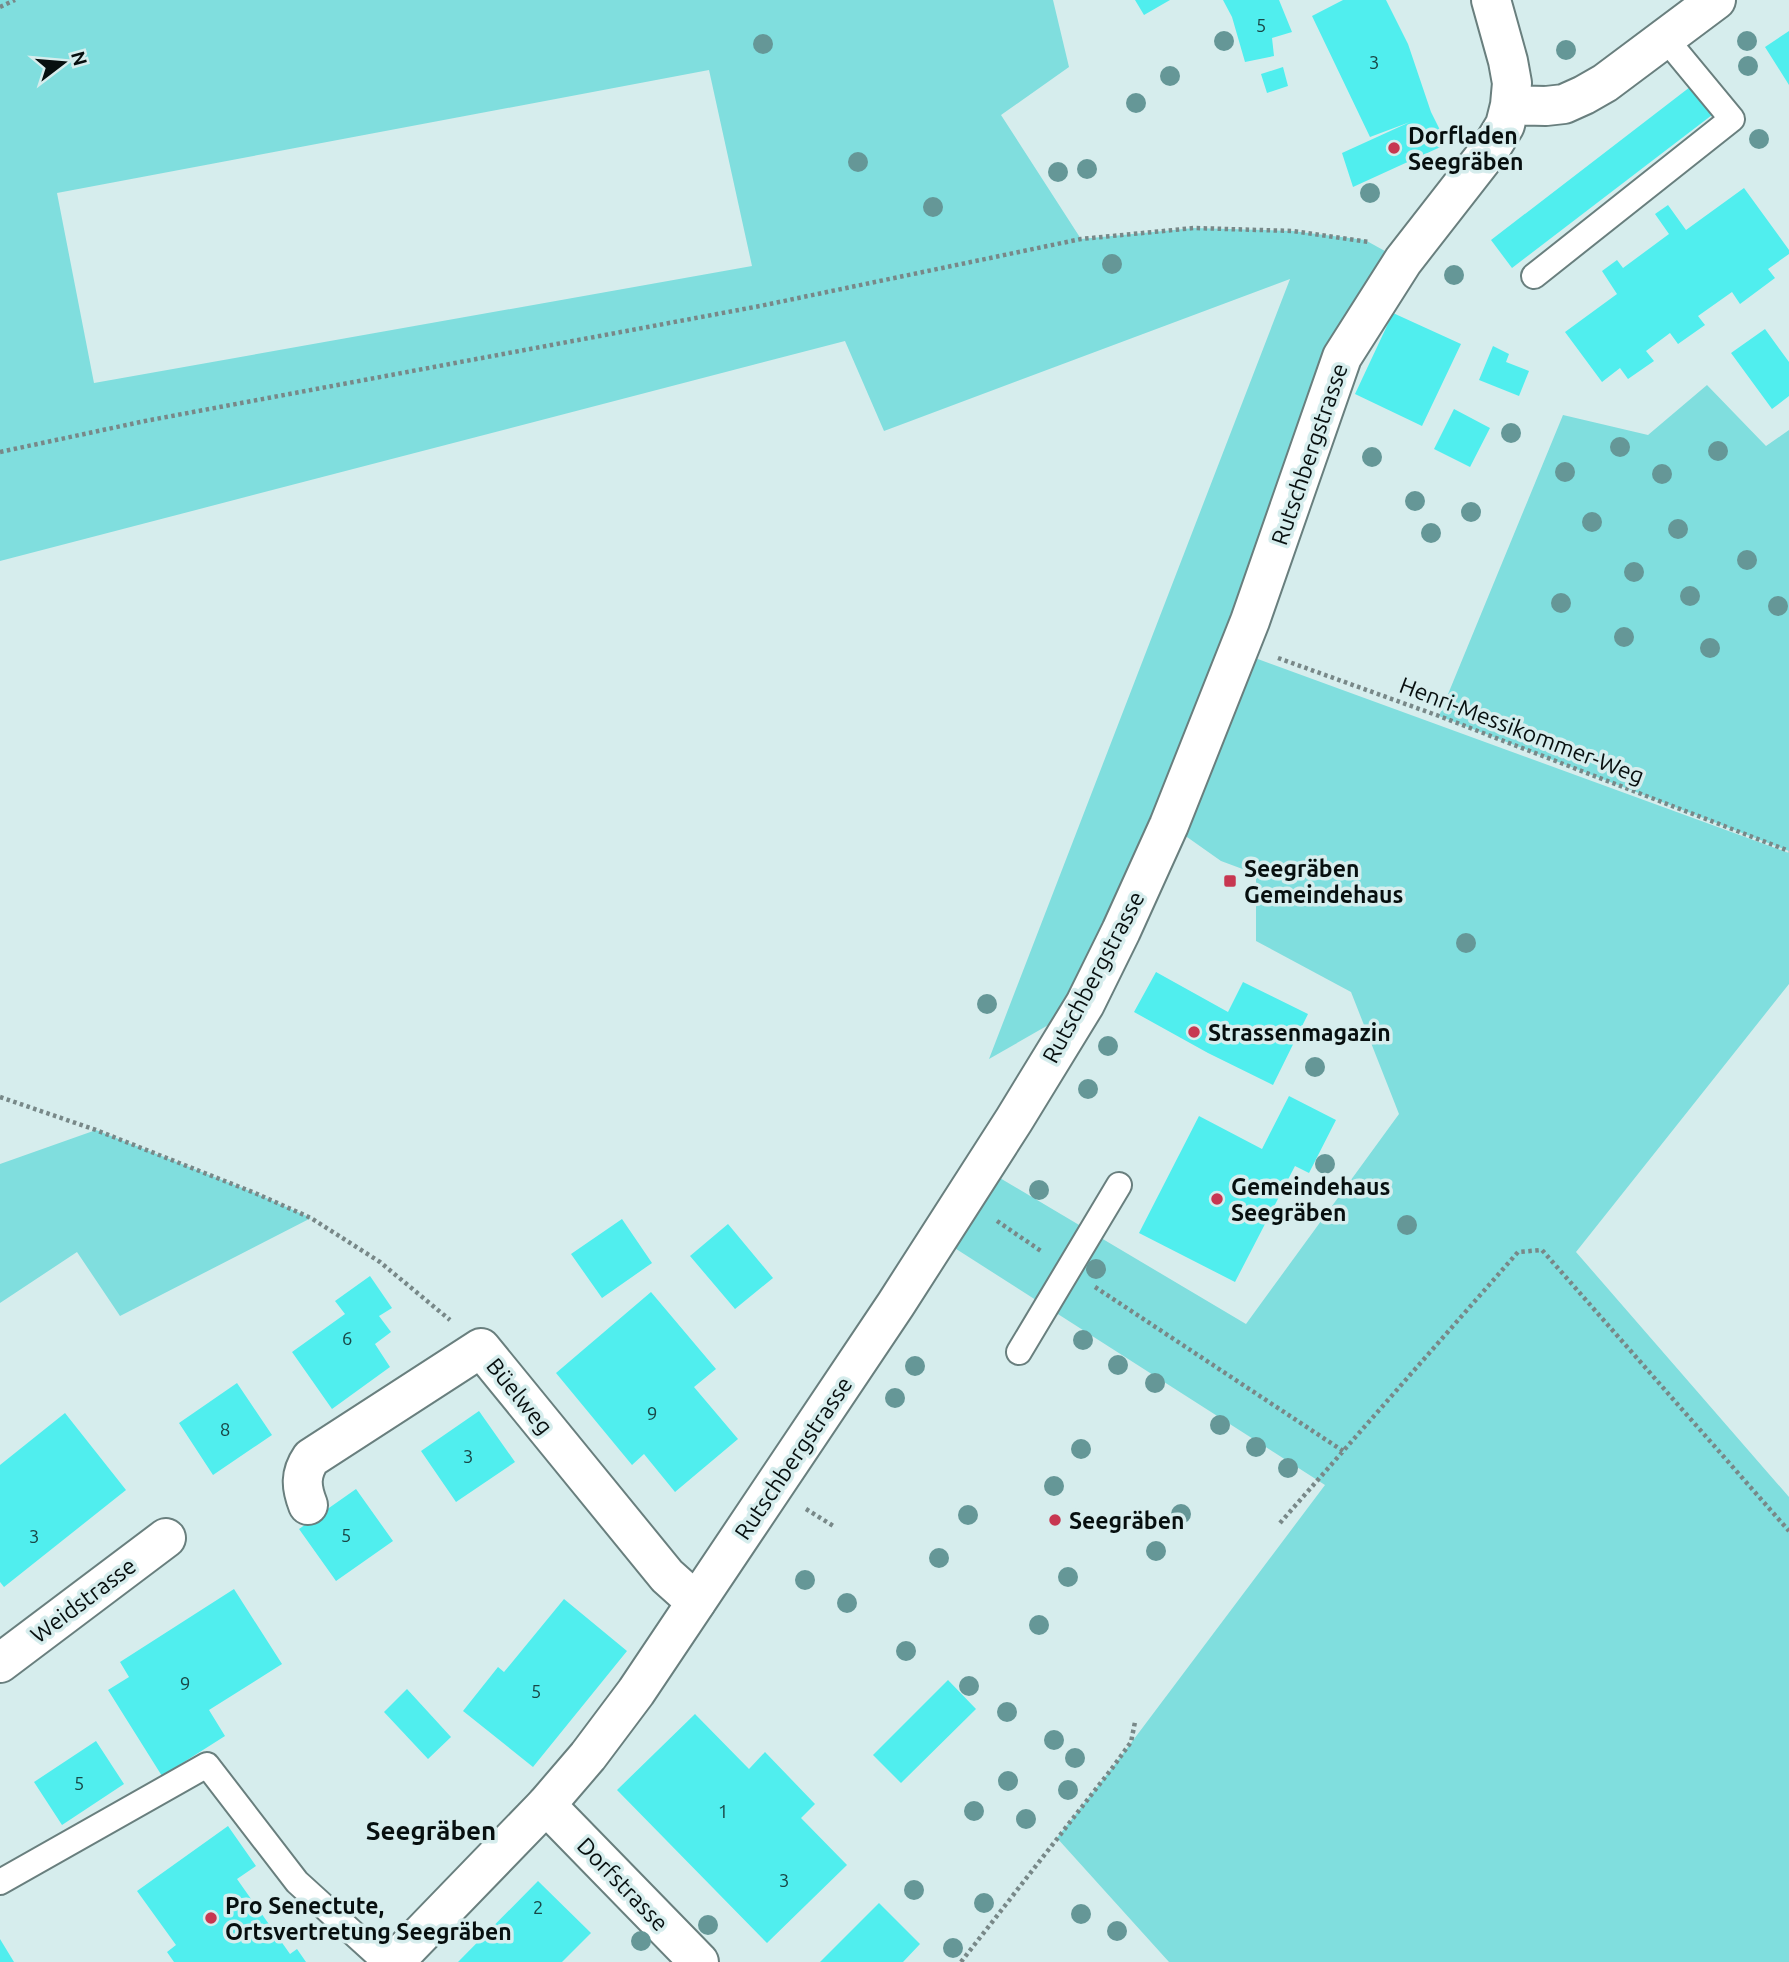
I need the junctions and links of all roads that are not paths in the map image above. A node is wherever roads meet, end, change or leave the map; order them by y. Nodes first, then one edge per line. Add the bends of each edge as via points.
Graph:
1 (1491, 0) edge
2 (1716, 0) edge
3 (1665, 38) junction
4 (1510, 105) junction
5 (1534, 276) dead end
6 (1119, 1185) dead end
7 (1019, 1352) dead end
8 (308, 1505) dead end
9 (166, 1538) dead end
10 (696, 1602) junction
11 (0, 1663) edge
12 (546, 1805) junction
13 (0, 1882) edge
14 (385, 1962) edge
15 (394, 1962) edge
16 (699, 1962) edge

1 - 4 street via 1512,83
2 - 3 street
3 - 4 street via 1584,95 1555,105
3 - 5 lane via 1732,119
4 - 10 street, Rutschbergstrasse via 1505,125 1491,148 1404,261 1342,358 1241,644 1170,825 1091,992 964,1199
6 - 7 lane
8 - 10 street, Büelweg via 302,1480 311,1458 481,1348 667,1576
9 - 11 street, Weidstrasse
10 - 12 street, Rutschbergstrasse via 628,1703
12 - 15 street, Rutschbergstrasse
12 - 16 street, Dorfstrasse
13 - 14 lane via 207,1765 297,1882

